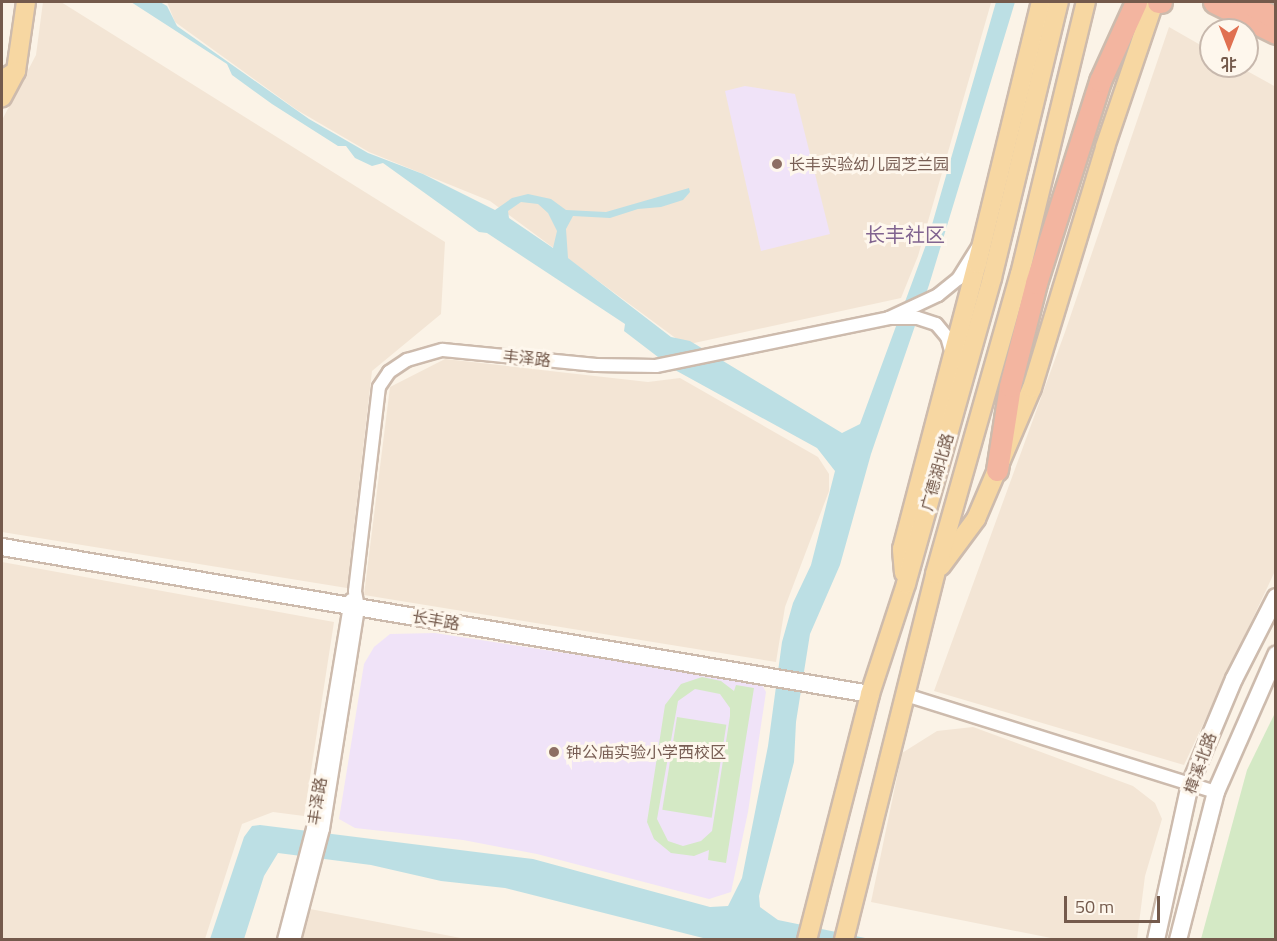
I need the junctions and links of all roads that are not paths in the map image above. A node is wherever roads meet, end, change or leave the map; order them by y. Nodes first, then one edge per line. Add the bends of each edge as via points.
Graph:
1 (27, 2) edge
2 (1041, 2) edge
3 (1059, 2) edge
4 (1086, 2) edge
5 (1171, 2) edge
6 (1214, 2) edge
7 (1246, 2) edge
8 (1152, 3) edge
9 (1275, 19) edge
10 (1275, 33) edge
11 (9, 75) edge
12 (2, 97) edge
13 (985, 234) junction
14 (1028, 278) junction
15 (889, 318) junction
16 (953, 356) junction
17 (997, 470) junction
18 (2, 547) edge
19 (935, 574) junction
20 (906, 584) junction
21 (1275, 597) edge
22 (354, 601) junction
23 (1275, 655) edge
24 (870, 694) junction
25 (906, 695) junction
26 (1190, 784) junction
27 (1216, 792) junction
28 (318, 829) junction
29 (846, 932) edge
30 (284, 939) edge
31 (294, 939) edge
32 (807, 939) edge
33 (1156, 939) edge
34 (1178, 939) edge

1 - 11 main road
2 - 13 main road
3 - 20 main road, 广德湖北路 via 992,278
4 - 14 main road, 广德湖北路
5 - 8 main road
6 - 10 highway
7 - 9 highway
8 - 14 highway via 1100,81
8 - 17 main road via 1032,388
11 - 12 main road
13 - 15 street via 958,279 938,295
13 - 16 main road
14 - 17 highway
14 - 19 main road, 广德湖北路
15 - 16 street via 917,318 936,324 947,337
15 - 22 street, 丰泽路 via 656,366 596,365 442,350 407,360 389,372 379,387
16 - 20 main road via 902,549
17 - 19 main road via 976,519
18 - 22 street, 长丰路
19 - 25 main road, 广德湖北路
20 - 24 main road, 广德湖北路
21 - 26 street, 樟溪北路 via 1230,688
22 - 24 street, 长丰路
22 - 28 street, 丰泽路
23 - 27 street, 樟溪北路
24 - 32 main road, 广德湖北路
25 - 26 street
25 - 29 main road, 广德湖北路
26 - 27 street
26 - 33 street, 樟溪北路
27 - 34 street, 樟溪北路
28 - 30 street, 丰泽路
28 - 31 street, 丰泽路 via 308,889

